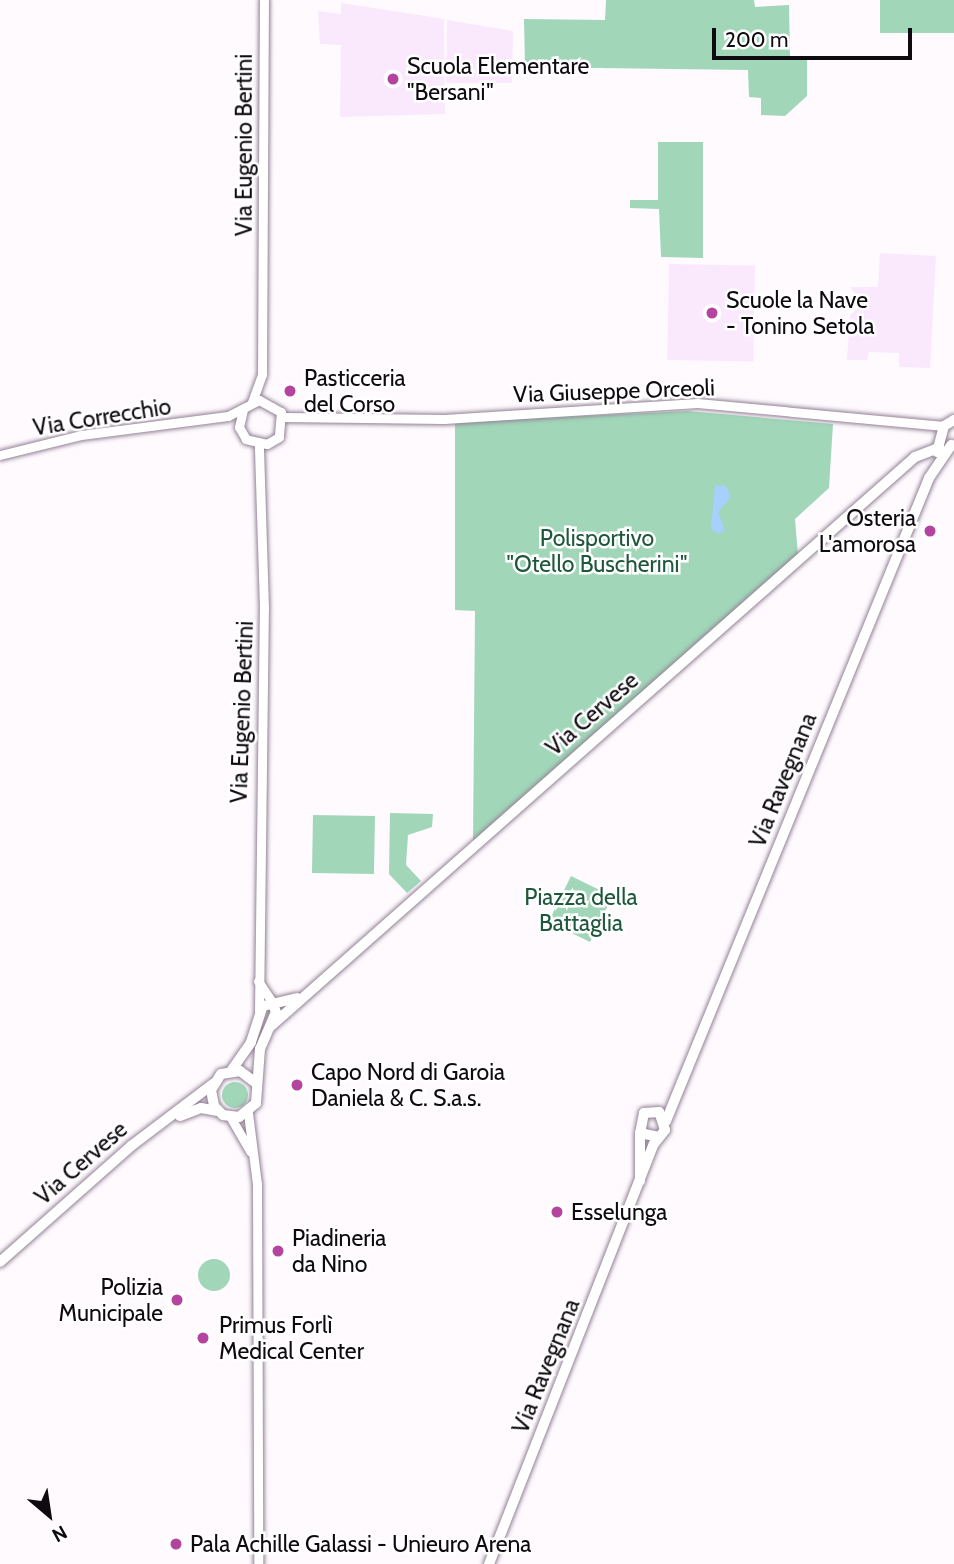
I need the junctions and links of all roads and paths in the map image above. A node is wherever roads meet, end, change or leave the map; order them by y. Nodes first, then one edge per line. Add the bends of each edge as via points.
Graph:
1 (264, 0) edge
2 (262, 374) junction
3 (252, 402) junction
4 (274, 404) junction
5 (243, 409) junction
6 (283, 417) junction
7 (211, 420) junction
8 (949, 423) edge
9 (239, 428) junction
10 (947, 444) edge
11 (260, 445) junction
12 (0, 456) edge
13 (932, 465) junction
14 (904, 468) junction
15 (929, 478) junction
16 (257, 980) junction
17 (308, 992) junction
18 (272, 1002) junction
19 (259, 1011) junction
20 (271, 1026) junction
21 (231, 1071) junction
22 (256, 1083) junction
23 (213, 1084) junction
24 (678, 1097) junction
25 (218, 1111) junction
26 (656, 1111) junction
27 (248, 1114) junction
28 (230, 1118) junction
29 (666, 1121) junction
30 (159, 1126) junction
31 (640, 1133) junction
32 (659, 1137) junction
33 (255, 1161) junction
34 (640, 1184) junction
35 (0, 1262) edge
36 (258, 1564) edge
37 (489, 1564) edge

1 - 2 street, Via Eugenio Bertini
2 - 3 street
2 - 4 street
3 - 4 street
3 - 5 street
4 - 6 street
5 - 7 street
5 - 9 street
6 - 8 street, Via Giuseppe Orceoli via 444,419 696,403
6 - 11 street via 279,437
7 - 9 street
7 - 12 street, Via Correcchio via 80,435
8 - 10 main road, Via Ravegnana
9 - 11 street via 246,439
10 - 13 main road, Via Ravegnana
10 - 14 main road, Via Cervese via 922,452
10 - 15 main road, Via Ravegnana
11 - 16 street, Via Eugenio Bertini via 264,608
13 - 14 main road via 924,457
13 - 15 main road, Via Ravegnana
14 - 17 main road, Via Cervese
15 - 24 main road, Via Ravegnana
16 - 18 street
16 - 19 street, Via Eugenio Bertini
17 - 18 main road, Via Cervese via 289,1002
17 - 20 main road, Via Cervese
18 - 19 main road, Via Cervese
18 - 20 main road, Via Cervese via 276,1012
19 - 21 main road, Via Cervese via 251,1042
20 - 22 main road, Via Cervese via 260,1049
21 - 22 main road via 244,1072
21 - 23 main road, Via Cervese
22 - 27 main road, Via Cervese via 256,1103
23 - 25 main road via 211,1098
23 - 30 main road, Via Cervese
24 - 26 main road
24 - 29 main road, Via Ravegnana
25 - 28 main road
25 - 30 main road, Via Cervese via 201,1108
26 - 29 main road
26 - 31 main road via 640,1116
27 - 28 main road
27 - 33 street
28 - 33 street
29 - 32 main road
30 - 35 main road, Via Cervese
31 - 32 main road
31 - 34 main road, Via Ravegnana
32 - 34 main road, Via Ravegnana
33 - 36 street
34 - 37 main road, Via Ravegnana

